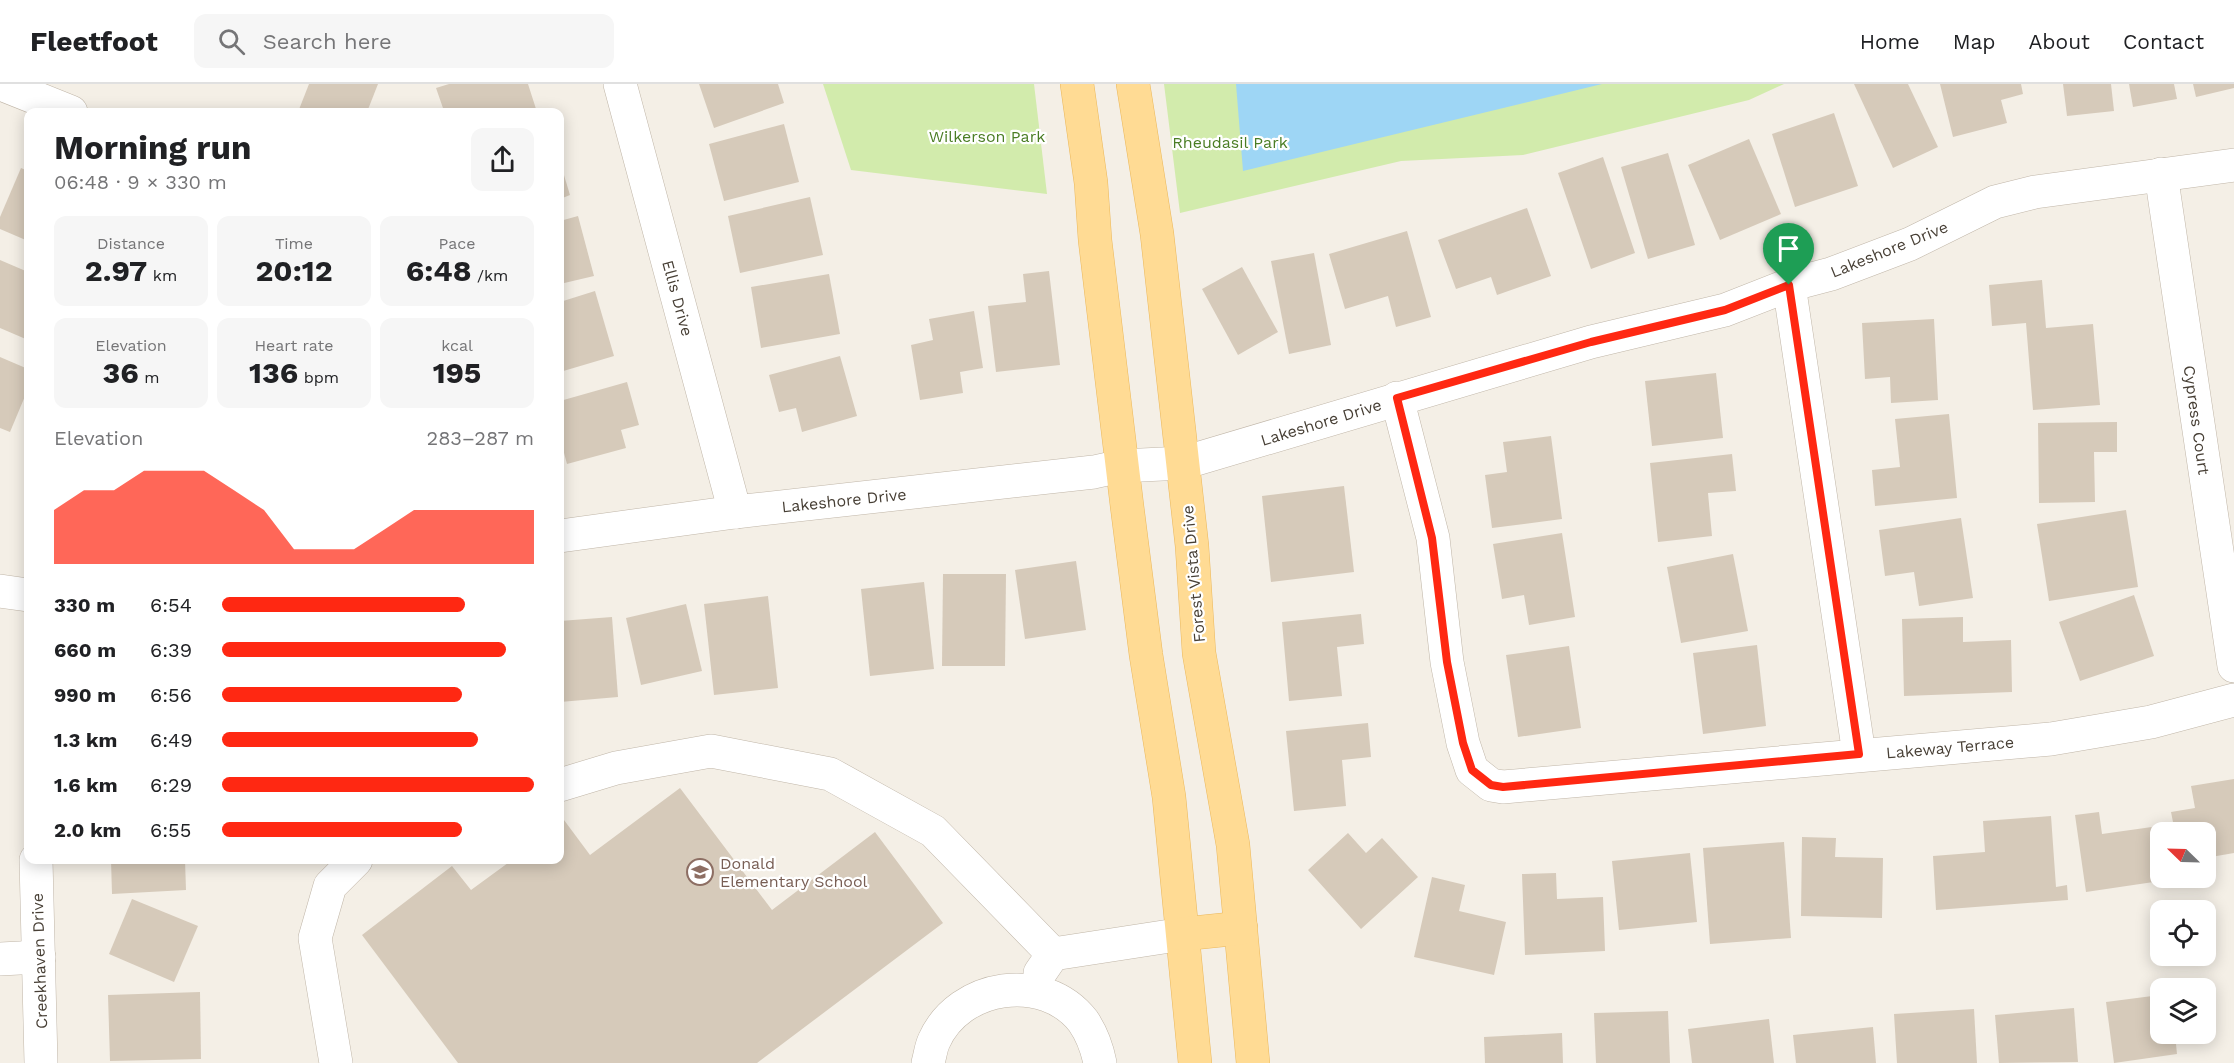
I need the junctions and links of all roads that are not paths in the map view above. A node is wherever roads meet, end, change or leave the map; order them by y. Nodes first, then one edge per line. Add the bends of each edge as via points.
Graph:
1 (1, 84) edge
2 (620, 84) edge
3 (1077, 84) edge
4 (1133, 84) edge
5 (60, 108) edge
6 (2234, 165) edge
7 (2161, 174) junction
8 (1789, 285) junction
9 (1397, 398) junction
10 (1183, 463) junction
11 (1121, 466) junction
12 (735, 512) junction
13 (564, 535) edge
14 (0, 591) edge
15 (24, 594) edge
16 (2234, 666) edge
17 (2234, 700) edge
18 (1859, 754) junction
19 (564, 784) edge
20 (36, 864) edge
21 (352, 864) edge
22 (1240, 928) junction
23 (1183, 934) junction
24 (1053, 954) junction
25 (39, 957) junction
26 (0, 959) edge
27 (1028, 990) junction
28 (42, 1063) edge
29 (336, 1063) edge
30 (928, 1063) edge
31 (1100, 1063) edge
32 (1195, 1063) edge
33 (1252, 1063) edge

1 - 5 street
2 - 12 street, Ellis Drive
3 - 11 main road
4 - 10 main road, Forest Vista Drive via 1157,234
6 - 7 street, Lakeshore Drive
7 - 8 street, Lakeshore Drive via 2035,192 1995,202 1910,244 1831,274
7 - 16 street, Cypress Court
8 - 9 street, Lakeshore Drive via 1725,310 1591,342
8 - 18 street
9 - 10 street, Lakeshore Drive
9 - 18 street, Lakeway Terrace via 1434,547 1447,662 1463,743 1472,770 1482,779 1503,787
10 - 11 street, Lakeshore Drive
10 - 22 main road, Forest Vista Drive via 1199,653 1233,845
11 - 12 street, Lakeshore Drive via 972,487
11 - 23 main road via 1169,797
12 - 13 street, Lakeshore Drive
14 - 15 street
17 - 18 street, Lakeway Terrace via 2151,722 2051,739
19 - 24 street via 616,768 711,751 830,774 933,831
20 - 25 street, Creekhaven Drive
21 - 29 street via 330,886 315,938
22 - 23 main road
22 - 33 main road, Forest Vista Drive
23 - 24 street
23 - 32 main road
24 - 27 street
25 - 26 street
25 - 28 street, Creekhaven Drive
27 - 30 street via 1004,989 975,998 950,1016 934,1041
27 - 31 street via 1062,1002 1082,1021 1096,1045

